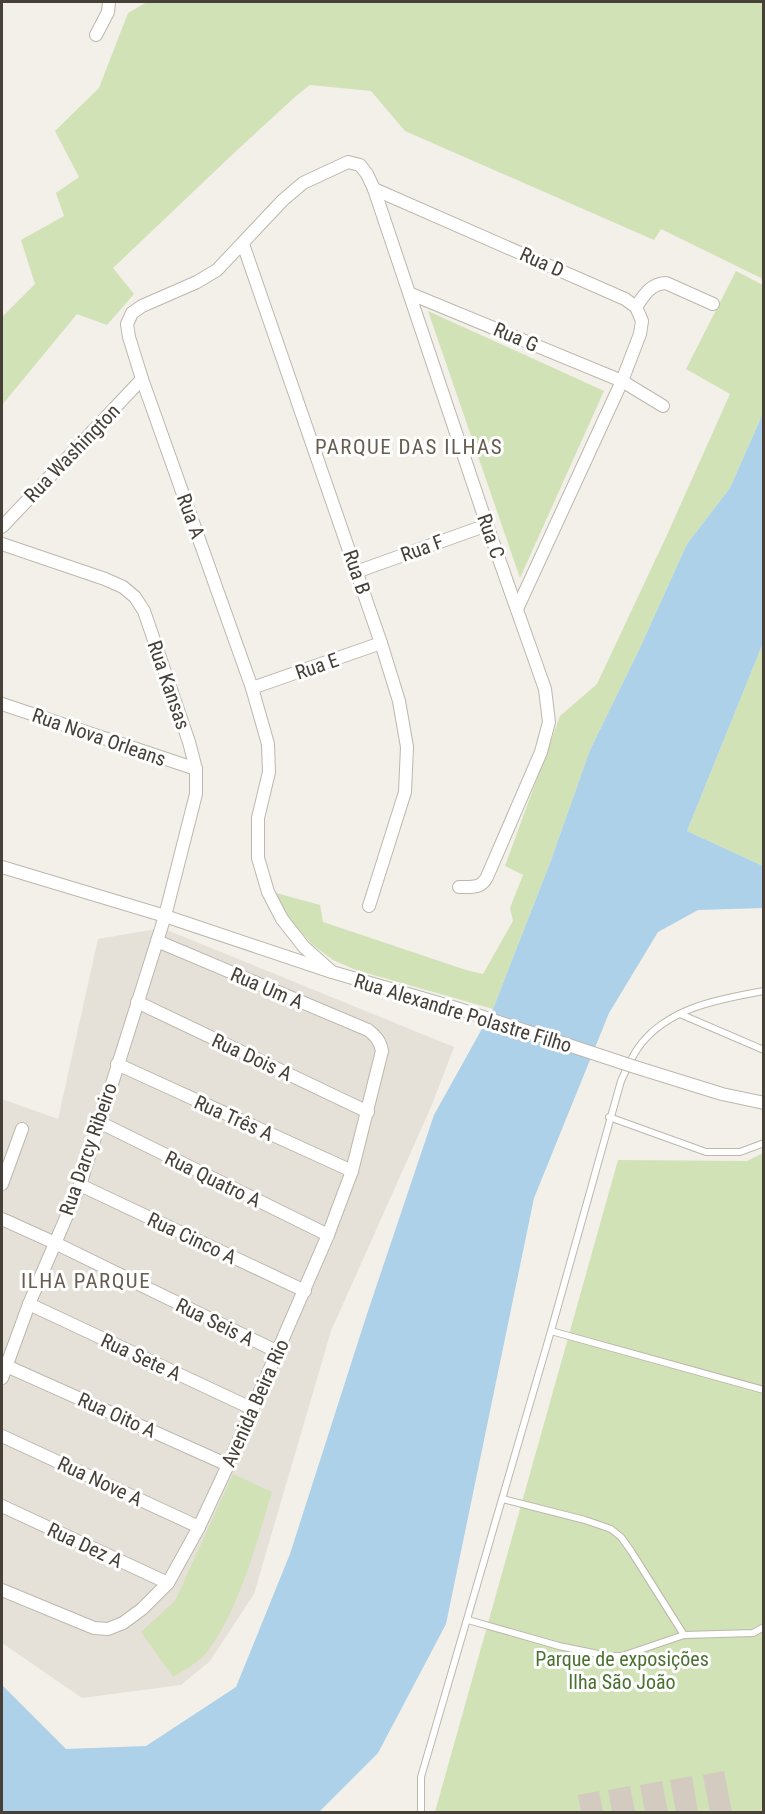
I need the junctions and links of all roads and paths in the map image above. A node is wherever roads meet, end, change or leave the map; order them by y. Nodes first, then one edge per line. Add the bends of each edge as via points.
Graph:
1 (109, 2) edge
2 (96, 35) dead end
3 (360, 165) joint
4 (374, 189) junction
5 (243, 244) junction
6 (411, 294) junction
7 (712, 304) dead end
8 (636, 307) junction
9 (142, 379) junction
10 (622, 381) junction
11 (663, 406) dead end
12 (487, 525) junction
13 (2, 527) edge
14 (2, 544) edge
15 (356, 572) junction
16 (517, 609) junction
17 (381, 644) junction
18 (252, 688) junction
19 (2, 704) edge
20 (196, 769) junction
21 (2, 867) edge
22 (459, 887) dead end
23 (369, 906) dead end
24 (165, 916) junction
25 (157, 941) junction
26 (332, 972) junction
27 (764, 991) edge
28 (137, 1002) junction
29 (680, 1014) junction
30 (376, 1036) joint
31 (764, 1050) edge
32 (117, 1064) junction
33 (764, 1103) edge
34 (368, 1112) junction
35 (609, 1117) junction
36 (99, 1122) junction
37 (22, 1130) dead end
38 (764, 1143) edge
39 (352, 1171) junction
40 (2, 1184) edge
41 (80, 1185) junction
42 (2, 1219) edge
43 (328, 1235) junction
44 (55, 1243) junction
45 (304, 1291) junction
46 (29, 1304) junction
47 (551, 1331) junction
48 (278, 1352) junction
49 (4, 1365) edge
50 (2, 1378) edge
51 (764, 1390) edge
52 (253, 1409) junction
53 (2, 1436) edge
54 (228, 1465) junction
55 (503, 1499) junction
56 (2, 1506) edge
57 (199, 1527) junction
58 (168, 1583) junction
59 (2, 1590) edge
60 (468, 1620) junction
61 (764, 1627) edge
62 (684, 1635) junction
63 (422, 1812) edge

1 - 2 street
3 - 4 street, Rua C
3 - 5 street, Rua A via 348,162 303,183
4 - 6 street, Rua C
4 - 8 street, Rua D via 625,298
5 - 9 street, Rua A via 217,270 132,313 127,324
5 - 15 street, Rua B
6 - 10 street, Rua G
6 - 12 street, Rua C
7 - 8 street via 666,283 651,287
8 - 10 street via 642,321 640,334
9 - 13 street, Rua Washington
9 - 18 street, Rua A
10 - 11 street
10 - 16 street
12 - 15 street, Rua F
12 - 16 street, Rua C
14 - 20 street, Rua Kansas via 105,579 135,597 144,611
15 - 17 street, Rua B
16 - 22 street, Rua C via 545,689 549,722 541,752 485,882 477,887
17 - 18 street, Rua E
17 - 23 street, Rua B via 399,701 407,747 405,792
18 - 26 street, Rua A via 268,744 269,772 258,818 258,858 268,892 282,919 304,947
19 - 20 street, Rua Nova Orleans
20 - 24 street, Rua Kansas via 196,794
21 - 24 street, Rua Alexandre Polastre Filho
24 - 25 street, Rua Darcy Ribeiro
24 - 26 street, Rua Alexandre Polastre Filho
25 - 28 street, Rua Darcy Ribeiro
25 - 30 street, Rua Um A
26 - 33 street, Rua Alexandre Polastre Filho, bridge via 722,1094
27 - 29 lane
28 - 32 street, Rua Darcy Ribeiro
28 - 34 street, Rua Dois A
29 - 31 lane
29 - 35 lane via 654,1030 638,1048
30 - 34 street, Avenida Beira Rio via 382,1051
32 - 36 street, Rua Darcy Ribeiro
32 - 39 street, Rua Três A
34 - 39 street, Avenida Beira Rio
35 - 38 lane via 706,1152 740,1152
35 - 47 lane
36 - 41 street, Rua Darcy Ribeiro
36 - 43 street, Rua Quatro A
37 - 40 street
39 - 43 street, Avenida Beira Rio
41 - 44 street, Rua Darcy Ribeiro
41 - 45 street, Rua Cinco A
42 - 44 street, Rua Seis A
43 - 45 street, Avenida Beira Rio
44 - 46 street, Rua Darcy Ribeiro
44 - 48 street, Rua Seis A
45 - 48 street, Avenida Beira Rio
46 - 49 street, Rua Darcy Ribeiro
46 - 52 street, Rua Sete A
47 - 51 lane
47 - 55 lane
48 - 52 street, Avenida Beira Rio
49 - 50 street, Rua Darcy Ribeiro
49 - 54 street, Rua Oito A
52 - 54 street, Avenida Beira Rio
53 - 57 street, Rua Nove A
54 - 57 street, Avenida Beira Rio
55 - 60 lane
55 - 62 lane via 611,1529 631,1551
56 - 58 street, Rua Dez A
57 - 58 street, Avenida Beira Rio
58 - 59 street, Avenida Beira Rio via 133,1616 108,1629 94,1628
60 - 62 lane via 608,1656 622,1656
60 - 63 lane via 421,1777
61 - 62 lane via 753,1633

